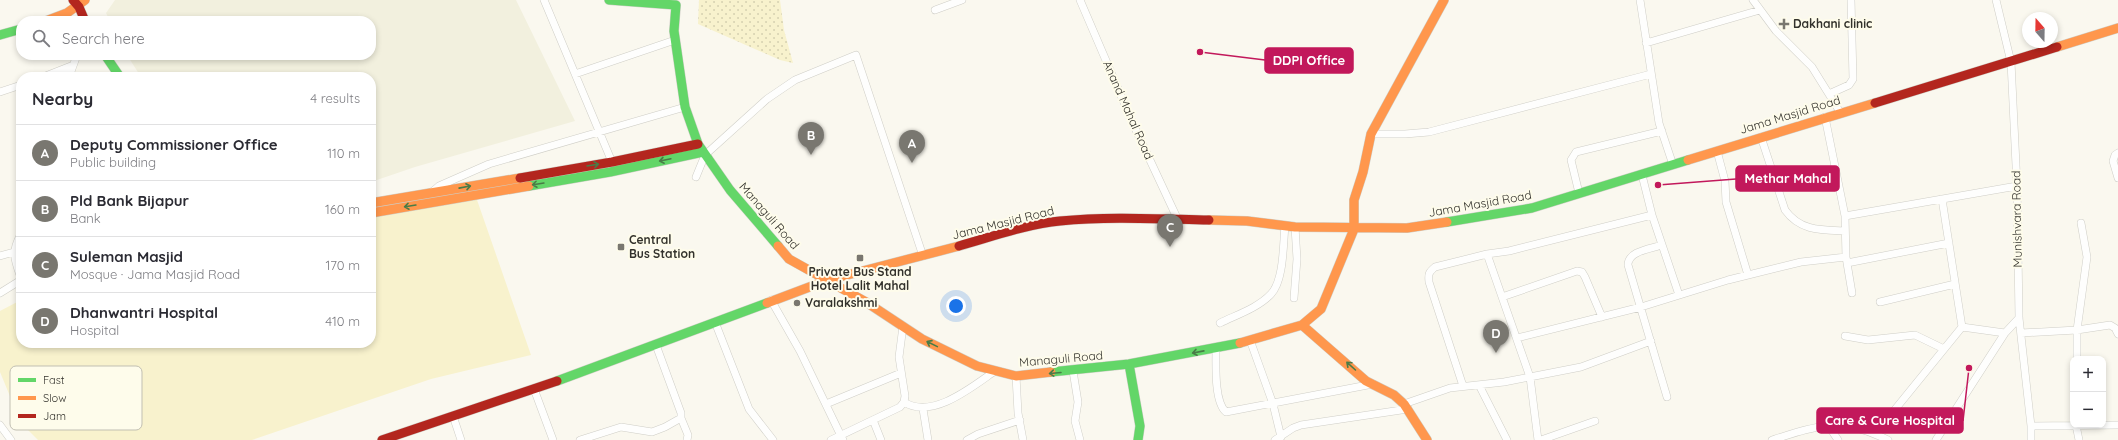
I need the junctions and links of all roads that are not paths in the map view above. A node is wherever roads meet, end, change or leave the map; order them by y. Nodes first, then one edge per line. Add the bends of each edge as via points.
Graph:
1 (544, 0) edge
2 (614, 0) edge
3 (962, 0) edge
4 (1080, 0) edge
5 (1640, 0) edge
6 (1753, 0) edge
7 (1851, 0) edge
8 (1996, 0) edge
9 (1445, 1) edge
10 (79, 2) edge
11 (677, 3) edge
12 (935, 10) dead end
13 (1760, 10) junction
14 (61, 16) edge
15 (83, 16) edge
16 (2118, 28) edge
17 (16, 30) edge
18 (0, 35) edge
19 (675, 40) junction
20 (1646, 43) junction
21 (74, 60) edge
22 (108, 60) edge
23 (2011, 62) junction
24 (71, 66) junction
25 (56, 72) edge
26 (70, 72) edge
27 (117, 72) edge
28 (575, 74) junction
29 (1651, 74) junction
30 (16, 87) edge
31 (0, 92) edge
32 (1829, 94) junction
33 (685, 107) junction
34 (1840, 112) junction
35 (1825, 117) junction
36 (599, 131) junction
37 (1662, 131) junction
38 (1371, 134) junction
39 (1761, 137) junction
40 (698, 144) junction
41 (1717, 151) junction
42 (704, 153) junction
43 (2118, 153) edge
44 (612, 162) junction
45 (1673, 165) junction
46 (1642, 175) junction
47 (696, 177) dead end
48 (2118, 178) edge
49 (2017, 186) junction
50 (431, 193) junction
51 (1579, 194) junction
52 (1942, 199) junction
53 (376, 202) edge
54 (427, 203) junction
55 (376, 212) edge
56 (1652, 215) junction
57 (1845, 216) junction
58 (1178, 220) junction
59 (2081, 223) dead end
60 (1285, 226) junction
61 (1295, 227) junction
62 (1354, 229) junction
63 (1845, 231) junction
64 (16, 243) edge
65 (1949, 243) junction
66 (1662, 244) junction
67 (14, 252) junction
68 (1487, 254) junction
69 (0, 256) edge
70 (923, 256) junction
71 (1847, 260) junction
72 (16, 265) edge
73 (1748, 275) junction
74 (828, 280) junction
75 (16, 282) edge
76 (1955, 284) junction
77 (1852, 292) dead end
78 (0, 293) edge
79 (1679, 295) junction
80 (1502, 297) junction
81 (1294, 298) dead end
82 (771, 300) junction
83 (1880, 302) dead end
84 (1641, 307) junction
85 (1602, 317) junction
86 (2019, 318) junction
87 (715, 322) junction
88 (1220, 323) dead end
89 (1302, 324) junction
90 (903, 326) junction
91 (1962, 327) junction
92 (2077, 330) junction
93 (2021, 332) junction
94 (2005, 333) junction
95 (2118, 334) edge
96 (1845, 336) dead end
97 (1517, 338) junction
98 (1250, 340) junction
99 (1651, 341) junction
100 (656, 345) junction
101 (1216, 348) junction
102 (1944, 349) junction
103 (2077, 356) edge
104 (1129, 364) junction
105 (995, 370) junction
106 (1073, 371) junction
107 (901, 373) junction
108 (1016, 376) junction
109 (1530, 378) junction
110 (1373, 384) junction
111 (1479, 385) junction
112 (1463, 386) junction
113 (534, 389) junction
114 (1667, 397) dead end
115 (904, 402) junction
116 (826, 404) junction
117 (1272, 404) junction
118 (1406, 406) junction
119 (923, 409) junction
120 (453, 416) junction
121 (681, 418) junction
122 (873, 420) junction
123 (1020, 420) junction
124 (1595, 421) dead end
125 (0, 425) edge
126 (1828, 425) junction
127 (2106, 425) edge
128 (2118, 425) edge
129 (2031, 426) junction
130 (2070, 426) edge
131 (2076, 428) edge
132 (1875, 434) junction
133 (842, 438) edge
134 (1278, 438) edge
135 (10, 440) edge
136 (382, 440) edge
137 (461, 440) edge
138 (553, 440) edge
139 (580, 440) edge
140 (687, 440) edge
141 (773, 440) edge
142 (830, 440) edge
143 (881, 440) edge
144 (928, 440) edge
145 (967, 440) edge
146 (1023, 440) edge
147 (1080, 440) edge
148 (1138, 440) edge
149 (1428, 440) edge
150 (1507, 440) edge
151 (1539, 440) edge
152 (1772, 440) edge
153 (1838, 440) edge
154 (1888, 440) edge
155 (1936, 440) edge
156 (2031, 440) edge
157 (2079, 440) edge

1 - 28 street
2 - 11 street, Managuli Road
3 - 12 street
4 - 58 street, Anand Mahal Road
5 - 20 street
6 - 13 street
7 - 32 street via 1853,79 1849,85
8 - 23 street, Munishvara Road
9 - 38 street
10 - 14 street
10 - 15 street
11 - 19 street, Managuli Road
13 - 20 street
13 - 32 street via 1776,31 1812,67
16 - 23 street, Jama Masjid Road
17 - 18 street
19 - 28 street
19 - 33 street, Managuli Road
20 - 29 street
21 - 24 street
22 - 27 street
23 - 34 street, Jama Masjid Road
23 - 49 street, Munishvara Road
24 - 25 street
24 - 26 street
28 - 36 street
29 - 37 street
29 - 38 street via 1430,132
30 - 31 street
32 - 34 street
33 - 36 street
33 - 40 street, Managuli Road
34 - 35 street, Jama Masjid Road
35 - 39 street, Jama Masjid Road
35 - 57 street
36 - 44 street
36 - 50 street via 479,167 439,186
37 - 45 street
37 - 51 street via 1576,152 1571,160
38 - 62 street via 1354,200
39 - 41 street, Jama Masjid Road
39 - 63 street via 1785,210 1791,218 1811,229
40 - 42 street, Managuli Road
40 - 44 street
41 - 45 street, Jama Masjid Road
41 - 73 street via 1724,175 1726,202
42 - 47 street
42 -> 54 street via 610,172
42 - 70 street via 782,88 795,80 856,55
42 - 74 street, Managuli Road via 730,190 789,258
43 - 48 street via 2113,161
50 -> 44 street
45 - 46 street, Jama Masjid Road
46 - 51 street, Jama Masjid Road
46 - 56 street
49 - 52 street
49 - 86 street, Munishvara Road
50 - 53 street
50 - 54 street
51 - 62 street, Jama Masjid Road via 1532,208 1415,227
52 - 57 street
52 - 65 street
54 -> 55 street
56 - 66 street
56 - 68 street
57 - 63 street
58 - 60 street, Jama Masjid Road via 1247,221
58 - 70 street, Jama Masjid Road via 1059,221 1004,233
59 - 92 street via 2087,257
60 - 61 street, Jama Masjid Road
60 - 88 street via 1277,284 1271,294
61 - 62 street, Jama Masjid Road
61 - 81 street via 1297,259
62 - 89 street via 1321,309
63 - 71 street
64 - 67 street
65 - 71 street
65 - 76 street
66 - 79 street
66 - 84 street via 1631,255 1628,260
67 - 69 street
67 - 72 street
68 - 80 street
68 - 112 street via 1434,267 1428,275
70 - 74 street, Jama Masjid Road
71 - 73 street via 1801,262
71 - 77 street
73 - 79 street
74 - 82 street, Jama Masjid Road
74 - 90 street, Managuli Road
75 - 78 street
76 - 83 street
76 - 91 street
79 - 84 street
80 - 85 street via 1578,271 1586,277
80 - 97 street
82 - 87 street, Jama Masjid Road
82 - 116 street
84 - 85 street
84 - 99 street
85 - 97 street
86 - 93 street, Munishvara Road
86 - 94 street
87 - 100 street, Jama Masjid Road
87 - 141 street via 749,409
89 - 98 street, Managuli Road
110 -> 89 street
105 -> 90 street, Managuli Road via 977,366 922,339
90 - 107 street via 899,357
91 - 94 street
91 - 102 street
92 - 93 street
92 - 95 street via 2110,325
92 - 103 street
93 - 129 street, Munishvara Road
94 - 155 street
96 - 102 street via 1868,340 1915,336
97 - 109 street
98 - 101 street, Managuli Road
98 - 117 street
99 - 109 street via 1581,367
99 - 114 street
100 - 113 street, Jama Masjid Road
100 - 121 street
101 -> 104 street, Managuli Road
101 - 117 street via 1217,385 1222,409 1232,412
102 - 132 street
104 - 106 street, Managuli Road
104 - 148 street via 1140,426
105 - 108 street, Managuli Road
105 - 119 street via 954,397
106 -> 108 street, Managuli Road
106 - 147 street via 1078,402 1075,421
107 - 115 street
107 - 116 street
108 - 123 street
109 - 111 street
109 - 151 street
110 - 117 street
110 - 118 street via 1394,395
111 - 112 street
111 - 150 street
112 - 118 street via 1450,388
113 - 120 street, Jama Masjid Road
113 - 138 street
115 - 119 street
115 - 122 street via 900,407
116 - 133 street
117 - 134 street
118 - 134 street via 1301,424
118 - 149 street
119 - 144 street
120 - 136 street, Jama Masjid Road
120 - 137 street
121 - 139 street via 665,428 652,432 621,427
121 - 140 street via 688,435
122 - 133 street
122 - 143 street
123 - 145 street
123 - 146 street
124 - 151 street
125 - 135 street
126 - 132 street via 1846,425
126 - 152 street
126 - 153 street
127 - 128 street
129 - 130 street
129 - 156 street, Munishvara Road
131 - 157 street
132 - 154 street
133 - 142 street

